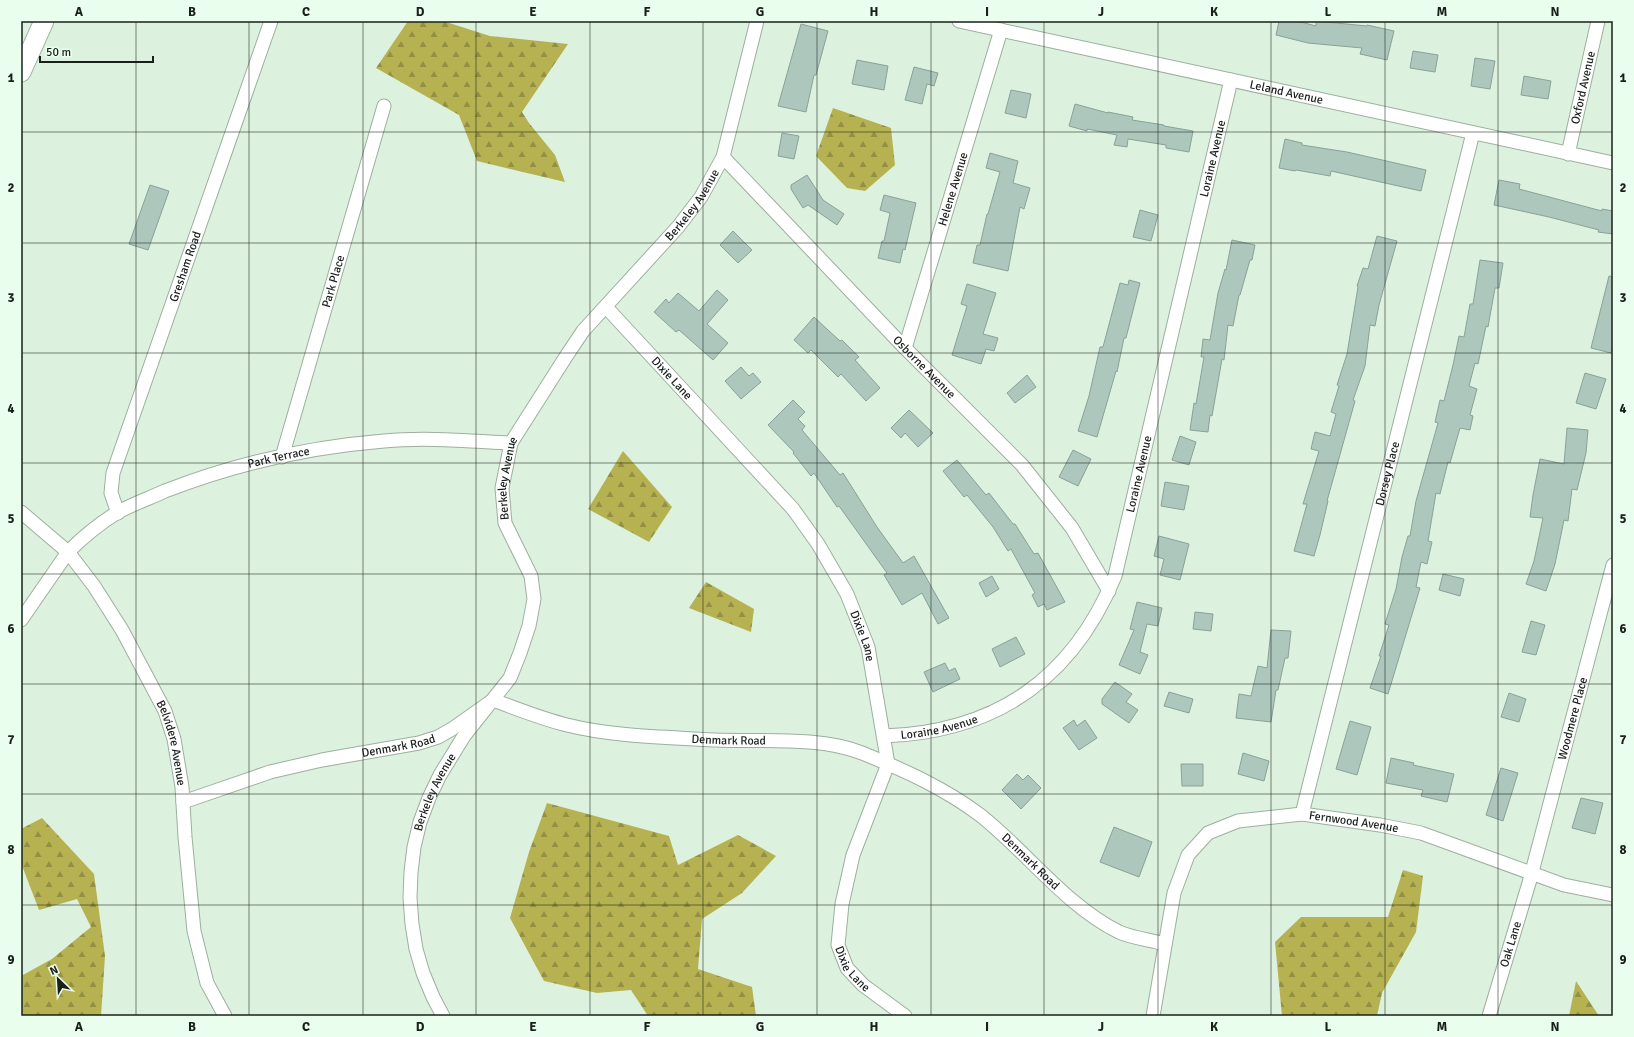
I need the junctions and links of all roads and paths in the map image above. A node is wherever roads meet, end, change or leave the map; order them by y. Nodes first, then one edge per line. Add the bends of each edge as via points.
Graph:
1 (44, 21) edge
2 (271, 21) edge
3 (758, 21) edge
4 (959, 21) edge
5 (1598, 21) edge
6 (1000, 30) junction
7 (21, 72) edge
8 (1232, 80) junction
9 (384, 106) dead end
10 (1473, 133) junction
11 (1568, 154) junction
12 (723, 157) junction
13 (1613, 163) edge
14 (606, 307) junction
15 (905, 348) junction
16 (511, 443) junction
17 (282, 457) junction
18 (21, 512) edge
19 (118, 513) junction
20 (68, 552) junction
21 (1613, 565) edge
22 (1109, 591) junction
23 (21, 620) edge
24 (493, 700) junction
25 (884, 736) junction
26 (888, 764) junction
27 (183, 802) junction
28 (1302, 814) junction
29 (1532, 873) junction
30 (1613, 895) edge
31 (1165, 944) junction
32 (225, 1016) edge
33 (443, 1016) edge
34 (905, 1016) edge
35 (1153, 1016) edge
36 (1489, 1016) edge

1 - 7 street
2 - 19 street, Gresham Road via 113,473 111,493
3 - 12 street, Berkeley Avenue
4 - 6 street, Leland Avenue
5 - 11 street, Oxford Avenue
6 - 8 street, Leland Avenue
6 - 15 street, Helene Avenue
8 - 10 street, Leland Avenue
8 - 22 street, Loraine Avenue via 1115,576
9 - 17 street, Park Place
10 - 11 street, Leland Avenue
10 - 28 street, Dorsey Place
11 - 13 street, Leland Avenue
12 - 14 street, Berkeley Avenue via 678,227
12 - 15 street, Osborne Avenue
14 - 16 street, Berkeley Avenue via 568,352
14 - 25 street, Dixie Lane via 793,509 818,544 847,594 868,647
15 - 22 street, Osborne Avenue via 1022,465 1072,528
16 - 17 street, Park Terrace via 452,440 384,441 318,449
16 - 24 street, Berkeley Avenue via 502,488 505,523 531,576 534,599 529,626 510,678
17 - 19 street, Park Terrace via 191,481
18 - 20 street, Belvidere Avenue
19 - 20 street, Park Terrace
20 - 23 street, Park Terrace
20 - 27 street, Belvidere Avenue via 94,586 122,630 165,711 174,739
21 - 29 street, Woodmere Place
22 - 25 street, Loraine Avenue via 1079,643 1058,666 1025,694 981,718 957,726 933,732
24 - 26 street, Denmark Road via 566,725 612,734 805,742 860,752
24 - 27 street, Denmark Road via 438,737 270,772
24 - 33 street, Berkeley Avenue via 464,736 440,775 429,798 414,847 410,898 414,936 423,974
25 - 26 street, Dixie Lane
26 - 31 street, Denmark Road via 922,779 966,805 1088,914 1120,933
26 - 34 street, Dixie Lane via 853,855 842,904 838,945 847,968 863,985
27 - 32 street, Belvidere Avenue via 194,931 207,983
28 - 29 street, Fernwood Avenue via 1421,832
28 - 31 street, Fernwood Avenue via 1238,821 1208,833 1188,855 1174,893
29 - 30 street, Fernwood Avenue via 1564,885
29 - 36 street, Oak Lane
31 - 35 street

